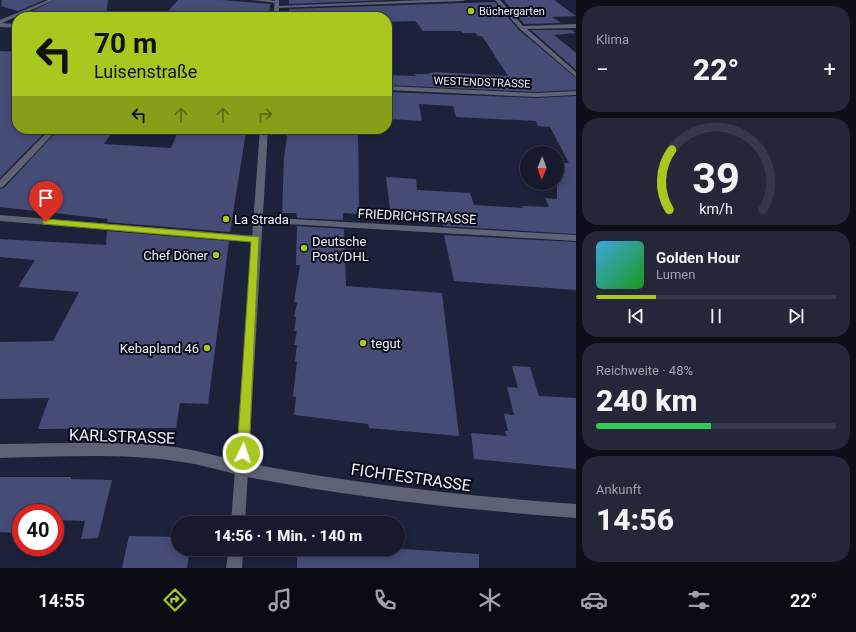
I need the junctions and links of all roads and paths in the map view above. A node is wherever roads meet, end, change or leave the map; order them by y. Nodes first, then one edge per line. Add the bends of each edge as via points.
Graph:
1 (52, 0) edge
2 (253, 0) edge
3 (463, 0) edge
4 (497, 0) edge
5 (277, 3) edge
6 (24, 12) edge
7 (12, 17) edge
8 (0, 22) edge
9 (0, 25) edge
10 (12, 26) edge
11 (576, 26) edge
12 (522, 28) junction
13 (576, 75) edge
14 (392, 88) edge
15 (576, 93) edge
16 (49, 134) edge
17 (264, 134) edge
18 (0, 185) edge
19 (0, 218) edge
20 (257, 220) junction
21 (576, 238) edge
22 (256, 239) junction
23 (0, 451) edge
24 (242, 468) junction
25 (576, 511) edge
26 (239, 516) edge
27 (235, 556) edge
28 (234, 568) edge

1 - 6 street
2 - 5 street
3 - 5 street
4 - 12 street
7 - 8 street
9 - 10 street
11 - 12 street
12 - 13 street
14 - 15 street, WESTENDSTRASSE via 536,95
16 - 18 street
17 - 20 street
19 - 22 street
20 - 21 street, FRIEDRICHSTRASSE
20 - 22 street
22 - 24 street
23 - 24 street, KARLSTRASSE via 154,452 189,456
24 - 25 street, FICHTESTRASSE via 474,503
24 - 26 street
27 - 28 street

